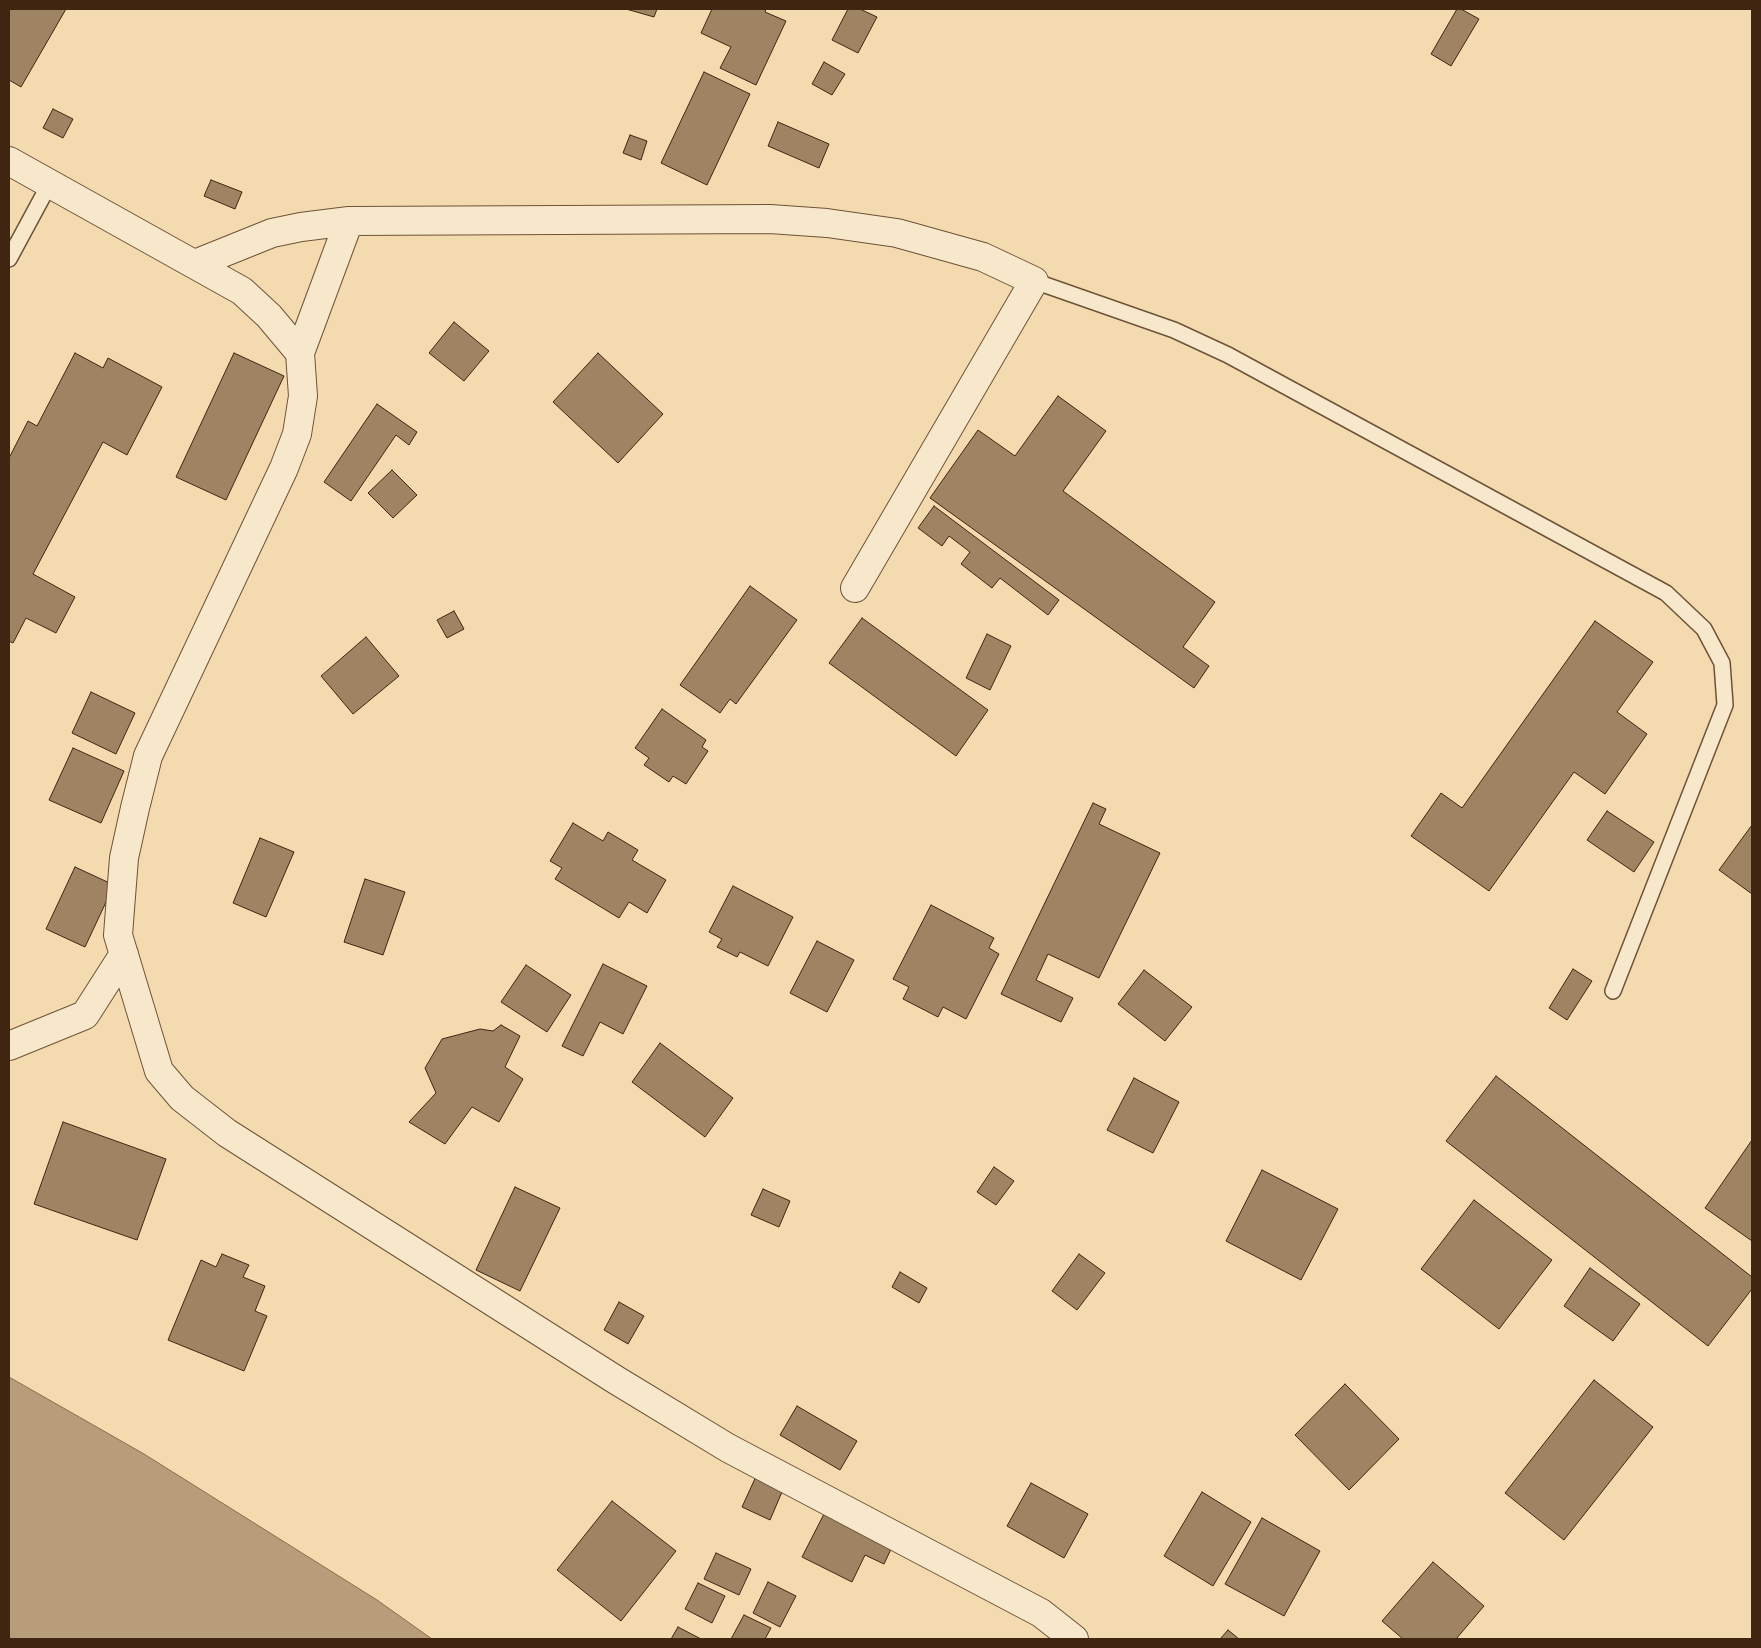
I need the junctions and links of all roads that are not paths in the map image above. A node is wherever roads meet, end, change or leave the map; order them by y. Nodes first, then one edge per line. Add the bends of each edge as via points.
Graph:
1 (9, 161) edge
2 (50, 183) junction
3 (349, 221) junction
4 (9, 259) edge
5 (195, 264) junction
6 (1034, 281) junction
7 (300, 352) junction
8 (855, 588) dead end
9 (124, 954) junction
10 (1613, 991) dead end
11 (9, 1046) edge
12 (1074, 1639) edge

1 - 2 street
2 - 4 lane
2 - 5 street
3 - 5 street via 272,233
3 - 6 street via 770,219 827,223 897,233 983,256
3 - 7 street
5 - 7 street via 242,291
6 - 8 street
6 - 10 lane via 1174,330 1228,355 1666,593 1704,628 1722,663 1725,705
7 - 9 street via 303,396 297,434 148,756 124,858 118,935
9 - 11 street via 85,1014
9 - 12 street via 159,1071 182,1098 228,1133 712,1438 1041,1613

